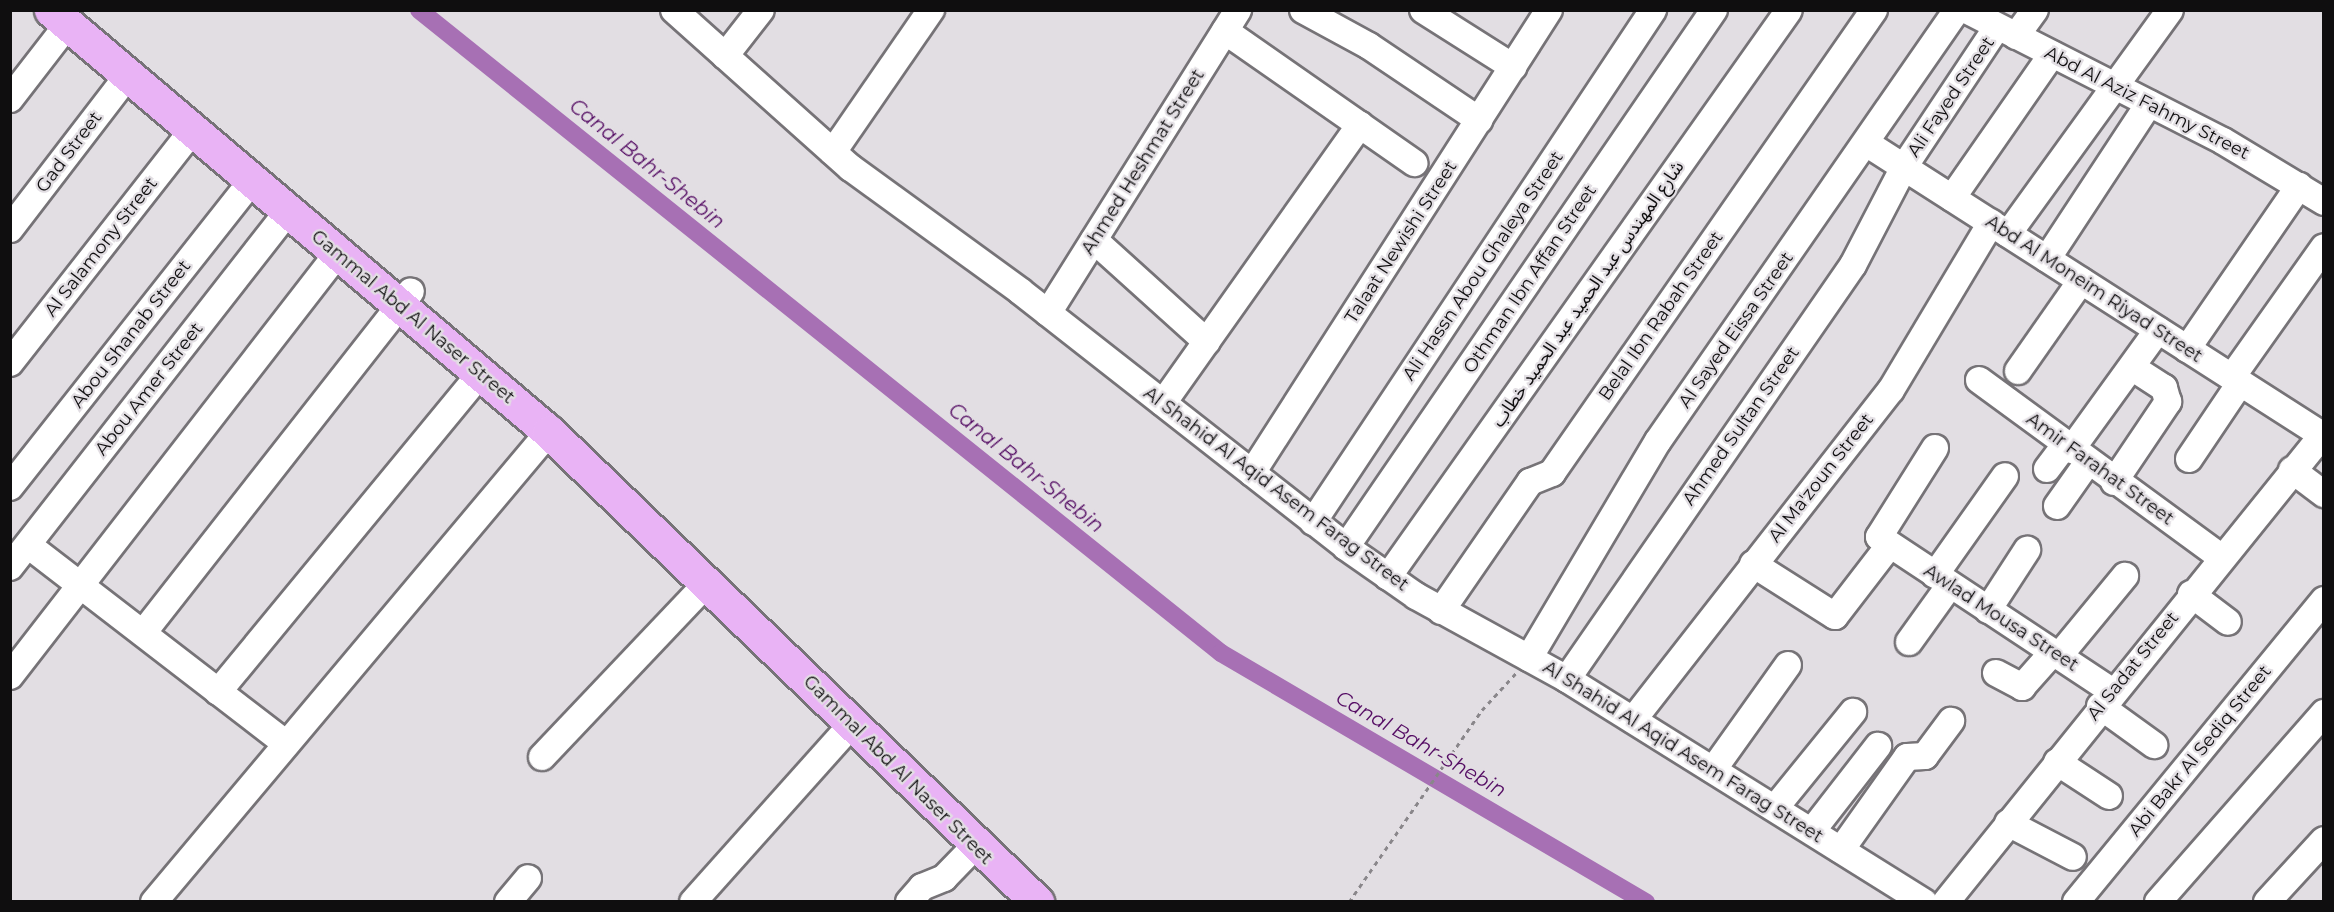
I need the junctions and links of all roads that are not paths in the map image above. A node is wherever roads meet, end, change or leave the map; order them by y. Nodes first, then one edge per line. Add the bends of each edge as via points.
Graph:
1 (674, 10) edge
2 (761, 10) edge
3 (931, 10) edge
4 (1304, 10) edge
5 (1423, 10) edge
6 (1549, 10) edge
7 (1653, 10) edge
8 (1714, 10) edge
9 (1789, 10) edge
10 (1874, 10) edge
11 (1957, 10) edge
12 (1966, 10) edge
13 (2035, 10) edge
14 (2170, 10) edge
15 (66, 15) edge
16 (1232, 21) edge
17 (2007, 31) junction
18 (2052, 54) junction
19 (726, 56) junction
20 (1513, 68) junction
21 (128, 75) junction
22 (2111, 84) junction
23 (10, 99) edge
24 (2150, 104) junction
25 (1479, 120) junction
26 (1360, 125) junction
27 (192, 131) junction
28 (1866, 143) junction
29 (833, 152) junction
30 (1414, 163) dead end
31 (1904, 167) junction
32 (251, 182) junction
33 (2299, 186) junction
34 (1952, 198) junction
35 (2324, 202) edge
36 (287, 212) junction
37 (10, 229) edge
38 (1999, 229) junction
39 (1094, 240) junction
40 (2324, 247) edge
41 (338, 253) junction
42 (2047, 259) junction
43 (2081, 281) junction
44 (405, 298) junction
45 (1048, 313) junction
46 (2158, 330) junction
47 (1207, 342) junction
48 (2187, 349) junction
49 (10, 363) edge
50 (2132, 367) junction
51 (2018, 370) dead end
52 (480, 374) junction
53 (1979, 380) dead end
54 (2236, 380) junction
55 (1163, 403) junction
56 (549, 432) junction
57 (2323, 434) edge
58 (1935, 448) dead end
59 (2075, 452) junction
60 (2189, 459) dead end
61 (2047, 470) dead end
62 (2292, 470) junction
63 (1252, 473) junction
64 (2005, 476) dead end
65 (2114, 482) junction
66 (10, 487) edge
67 (2324, 494) edge
68 (2057, 506) dead end
69 (1313, 522) junction
70 (28, 545) junction
71 (1889, 546) junction
72 (1346, 548) junction
73 (2027, 550) dead end
74 (2222, 556) junction
75 (1753, 564) junction
76 (10, 567) edge
77 (2125, 576) dead end
78 (1388, 577) junction
79 (1942, 580) junction
80 (81, 585) junction
81 (705, 585) junction
82 (2191, 594) junction
83 (2324, 600) edge
84 (1988, 610) junction
85 (1441, 611) junction
86 (2228, 622) dead end
87 (143, 633) junction
88 (763, 635) junction
89 (1909, 642) dead end
90 (2056, 654) junction
91 (1529, 658) junction
92 (1788, 665) dead end
93 (1996, 673) dead end
94 (10, 676) edge
95 (1567, 679) junction
96 (218, 692) junction
97 (2106, 698) junction
98 (1853, 712) dead end
99 (2324, 713) edge
100 (1633, 720) junction
101 (1951, 721) dead end
102 (851, 725) junction
103 (286, 744) junction
104 (1878, 746) dead end
105 (2154, 746) dead end
106 (542, 757) dead end
107 (2057, 762) junction
108 (1713, 770) junction
109 (2109, 795) dead end
110 (1775, 808) junction
111 (2008, 823) junction
112 (1812, 831) junction
113 (2324, 840) edge
114 (975, 846) junction
115 (1841, 850) junction
116 (2073, 857) dead end
117 (528, 878) dead end
118 (154, 902) edge
119 (508, 902) edge
120 (693, 902) edge
121 (909, 902) edge
122 (1036, 902) edge
123 (1924, 902) edge
124 (1946, 902) edge
125 (2076, 902) edge
126 (2158, 902) edge
127 (2267, 902) edge

1 - 19 street, Al Shahid Al Aqid Asem Farag Street
2 - 19 street
3 - 29 street
4 - 25 street via 1369,46
5 - 20 street
6 - 20 street, Talaat Newishi Street
7 - 69 street, Ali Hassn Abou Ghaleya Street
8 - 72 street, Othman Ibn Affan Street
9 - 78 street, شارع المهندس عبد الحميد عبد الحميد خطاب
10 - 85 street, Belal Ibn Rabah Street via 1552,473 1530,482
11 - 28 street, Al Sayed Eissa Street
12 - 17 street, Abd Al Aziz Fahmy Street
13 - 17 street, Ali Fayed Street
14 - 22 street, Al Ma'zoun Street
15 - 21 main road, Gammal Abd Al Naser Street
15 - 23 street
15 - 44 main road, Gammal Abd Al Naser Street
16 - 26 street
16 - 39 street, Ahmed Heshmat Street
17 - 18 street, Abd Al Aziz Fahmy Street
17 - 31 street, Ali Fayed Street
18 - 22 street, Abd Al Aziz Fahmy Street
18 - 34 street
19 - 29 street, Al Shahid Al Aqid Asem Farag Street
20 - 25 street, Talaat Newishi Street
21 - 27 main road, Gammal Abd Al Naser Street
21 - 37 street, Gad Street
22 - 24 street, Abd Al Aziz Fahmy Street
22 - 38 street, Al Ma'zoun Street
24 - 33 street, Abd Al Aziz Fahmy Street
24 - 42 street
25 - 63 street, Talaat Newishi Street
26 - 30 street
26 - 47 street
27 - 32 main road, Gammal Abd Al Naser Street
27 - 49 street, Al Salamony Street
28 - 31 street, Abd Al Moneim Riyad Street
28 - 91 street, Al Sayed Eissa Street via 1658,441
29 - 45 street, Al Shahid Al Aqid Asem Farag Street
31 - 34 street, Abd Al Moneim Riyad Street
31 - 95 street, Ahmed Sultan Street via 1853,265
32 - 36 main road, Gammal Abd Al Naser Street
32 - 66 street, Abou Shanab Street
33 - 35 street, Abd Al Aziz Fahmy Street
33 - 48 street
34 - 38 street, Abd Al Moneim Riyad Street
36 - 41 main road, Gammal Abd Al Naser Street
36 - 70 street, Abou Amer Street
38 - 42 street, Abd Al Moneim Riyad Street
38 - 75 street, Al Ma'zoun Street via 1891,390
39 - 45 street, Ahmed Heshmat Street
39 - 47 street
40 - 54 street
41 - 44 main road, Gammal Abd Al Naser Street
41 - 80 street
42 - 43 street, Abd Al Moneim Riyad Street
43 - 46 street, Abd Al Moneim Riyad Street
43 - 51 street
44 - 52 main road, Gammal Abd Al Naser Street
44 - 87 street
44 - 88 main road, Gammal Abd Al Naser Street via 638,493 752,611
45 - 55 street, Al Shahid Al Aqid Asem Farag Street
46 - 48 street, Abd Al Moneim Riyad Street
46 - 50 street
47 - 55 street
48 - 54 street, Abd Al Moneim Riyad Street
50 - 59 street
50 - 65 street via 2164,388 2168,402
52 - 56 main road, Gammal Abd Al Naser Street
52 - 96 street
53 - 59 street, Amir Farahat Street
54 - 57 street, Abd Al Moneim Riyad Street
54 - 60 street
55 - 63 street, Al Shahid Al Aqid Asem Farag Street
56 - 81 main road, Gammal Abd Al Naser Street
56 - 103 street
57 - 62 street, Al Sadat Street
58 - 71 street via 1879,532
59 - 61 street
59 - 65 street, Amir Farahat Street
59 - 68 street
62 - 67 street
62 - 74 street, Al Sadat Street
63 - 69 street, Al Shahid Al Aqid Asem Farag Street
64 - 79 street
65 - 74 street, Amir Farahat Street
69 - 72 street, Al Shahid Al Aqid Asem Farag Street
70 - 76 street, Abou Amer Street
70 - 80 street
71 - 75 street via 1835,616
71 - 79 street, Awlad Mousa Street
72 - 78 street, Al Shahid Al Aqid Asem Farag Street
73 - 84 street
74 - 82 street, Al Sadat Street
75 - 100 street, Al Ma'zoun Street
77 - 90 street
78 - 85 street, Al Shahid Al Aqid Asem Farag Street
79 - 84 street, Awlad Mousa Street
79 - 89 street
80 - 87 street
80 - 94 street
81 - 88 main road, Gammal Abd Al Naser Street via 745,626
81 - 106 street
82 - 86 street
82 - 97 street, Al Sadat Street
83 - 125 street, Abi Bakr Al Sediq Street
84 - 90 street, Awlad Mousa Street
85 - 91 street, Al Shahid Al Aqid Asem Farag Street
87 - 96 street
88 - 102 main road, Gammal Abd Al Naser Street
90 - 93 street via 2022,687
90 - 97 street, Awlad Mousa Street
91 - 95 street, Al Shahid Al Aqid Asem Farag Street
92 - 108 street
95 - 100 street, Al Shahid Al Aqid Asem Farag Street
96 - 103 street
97 - 105 street, Awlad Mousa Street
97 - 107 street, Al Sadat Street
98 - 110 street
99 - 126 street
100 - 108 street, Al Shahid Al Aqid Asem Farag Street
101 - 115 street via 1925,756 1907,757
102 - 114 main road, Gammal Abd Al Naser Street
102 - 120 street
103 - 118 street
104 - 112 street
107 - 109 street
107 - 111 street, Al Sadat Street
108 - 110 street, Al Shahid Al Aqid Asem Farag Street
110 - 112 street, Al Shahid Al Aqid Asem Farag Street
111 - 116 street
111 - 124 street, Al Sadat Street
112 - 115 street, Al Shahid Al Aqid Asem Farag Street
113 - 127 street
114 - 121 street via 944,878 922,887
114 - 122 main road, Gammal Abd Al Naser Street
115 - 123 street, Al Shahid Al Aqid Asem Farag Street
117 - 119 street

